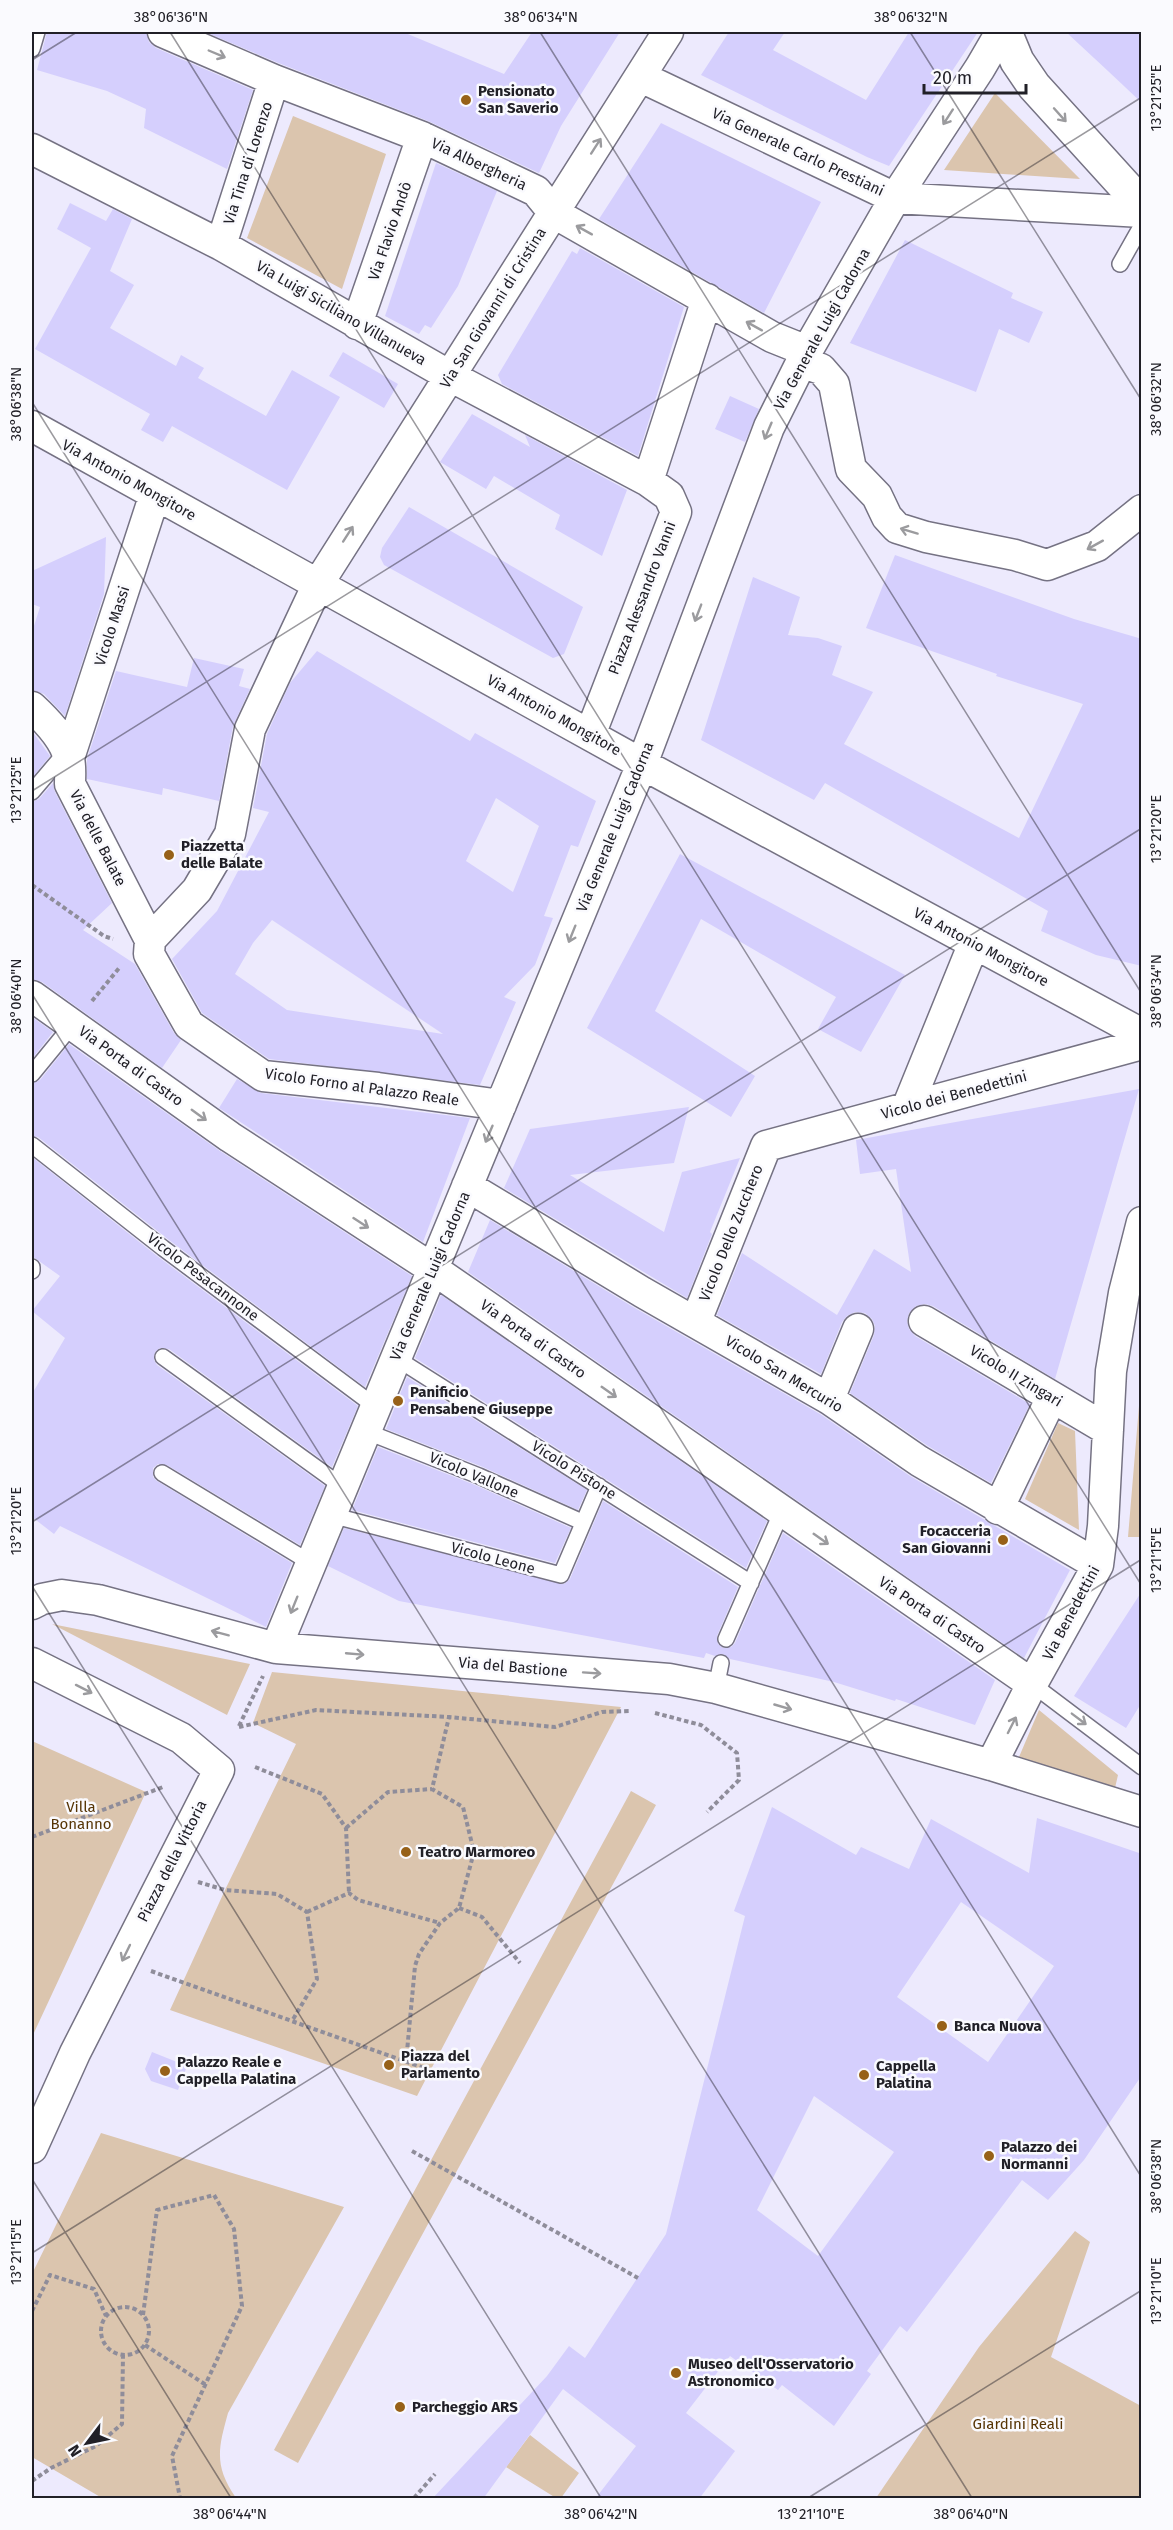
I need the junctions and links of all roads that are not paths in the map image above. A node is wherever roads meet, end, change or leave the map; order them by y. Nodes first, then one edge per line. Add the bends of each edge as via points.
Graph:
1 (37, 32) edge
2 (163, 32) edge
3 (668, 32) edge
4 (1003, 32) edge
5 (32, 49) edge
6 (641, 77) junction
7 (274, 80) junction
8 (422, 137) junction
9 (34, 156) edge
10 (895, 198) junction
11 (1142, 205) edge
12 (1142, 212) edge
13 (554, 213) junction
14 (1142, 225) edge
15 (221, 245) junction
16 (1120, 264) dead end
17 (706, 299) junction
18 (357, 324) junction
19 (804, 356) junction
20 (450, 376) junction
21 (32, 426) edge
22 (648, 481) junction
23 (155, 494) junction
24 (1142, 510) edge
25 (318, 584) junction
26 (32, 707) edge
27 (590, 735) junction
28 (68, 755) junction
29 (642, 764) junction
30 (32, 792) edge
31 (144, 943) junction
32 (974, 943) junction
33 (32, 996) edge
34 (73, 1024) junction
35 (1142, 1034) edge
36 (1142, 1044) edge
37 (32, 1074) edge
38 (501, 1105) junction
39 (907, 1108) junction
40 (32, 1145) edge
41 (766, 1146) joint
42 (467, 1186) junction
43 (1142, 1222) edge
44 (433, 1269) junction
45 (696, 1321) junction
46 (924, 1321) dead end
47 (858, 1329) dead end
48 (163, 1357) dead end
49 (396, 1358) junction
50 (1052, 1397) junction
51 (829, 1399) junction
52 (370, 1419) junction
53 (1108, 1430) junction
54 (162, 1473) dead end
55 (599, 1486) junction
56 (343, 1487) junction
57 (999, 1509) junction
58 (782, 1511) junction
59 (331, 1515) junction
60 (582, 1522) junction
61 (1087, 1558) junction
62 (311, 1563) junction
63 (751, 1583) junction
64 (35, 1598) edge
65 (726, 1639) dead end
66 (276, 1648) junction
67 (32, 1663) edge
68 (1032, 1684) junction
69 (991, 1765) junction
70 (1142, 1767) edge
71 (1142, 1812) edge
72 (32, 2148) edge

1 - 5 lane
2 -> 7 street, Via Albergheria
3 - 6 street, Via San Giovanni di Cristina
4 -> 10 street, Via Generale Luigi Cadorna
4 -> 11 street via 1034,86
6 - 10 street, Via Generale Carlo Prestiani
13 -> 6 street, Via San Giovanni di Cristina
7 - 8 street, Via Albergheria
7 - 15 street, Via Tina di Lorenzo
8 - 13 street, Via Albergheria via 536,191
8 - 18 street, Via Flavio Andò
9 - 15 street, Via Luigi Siciliano Villanueva
10 - 12 street, Via Generale Carlo Prestiani
10 - 19 street, Via Generale Luigi Cadorna
17 -> 13 street, Via Albergheria
13 - 20 street, Via San Giovanni di Cristina
14 - 16 lane
15 - 18 street, Via Luigi Siciliano Villanueva
19 -> 17 street, Via Albergheria
17 - 22 street
18 - 20 street, Via Luigi Siciliano Villanueva
24 -> 19 street, Via Albergheria via 1097,546 1047,565 897,528 877,496 851,469 834,384
19 -> 29 street, Via Generale Luigi Cadorna via 769,427
20 - 22 street, Via Luigi Siciliano Villanueva
25 -> 20 street, Via San Giovanni di Cristina
21 - 23 street, Via Antonio Mongitore
22 - 27 street, Piazza Alessandro Vanni via 669,496 676,512
23 - 25 street, Via Antonio Mongitore
23 - 28 street, Vicolo Massi
25 - 27 street, Via Antonio Mongitore
25 - 31 street, Via San Giovanni di Cristina via 250,729 230,834 197,890
26 - 28 street, Via delle Balate via 50,723
27 - 29 street, Via Antonio Mongitore
28 - 30 lane
28 - 31 street, Via delle Balate via 70,784
29 - 32 street, Via Antonio Mongitore
29 -> 38 street, Via Generale Luigi Cadorna
31 - 38 street, Vicolo Forno al Palazzo Reale via 189,1025 263,1076
32 - 35 street, Via Antonio Mongitore
32 - 39 street
33 - 34 street, Via Porta di Castro
34 - 37 lane
34 -> 44 street, Via Porta di Castro via 230,1137
36 - 39 street, Vicolo dei Benedettini
38 -> 42 street, Via Generale Luigi Cadorna
39 - 41 street, Vicolo dei Benedettini
40 - 52 lane, Vicolo Pesacannone
41 - 45 street, Vicolo Dello Zucchero
42 - 44 street, Via Generale Luigi Cadorna
42 - 45 street, Vicolo San Mercurio
43 - 53 street, Via Benedettini via 1124,1293 1111,1371
44 - 49 street, Via Generale Luigi Cadorna
44 -> 58 street, Via Porta di Castro
45 - 51 street, Vicolo San Mercurio
46 - 50 street, Vicolo II Zingari
47 - 51 street
48 - 56 lane
49 - 52 street, Via Generale Luigi Cadorna
49 - 55 lane, Vicolo Pistone
50 - 53 street, Vicolo II Zingari
50 - 57 street
51 - 57 street, Vicolo San Mercurio via 919,1461
52 - 56 street, Via Generale Luigi Cadorna
52 - 60 lane, Vicolo Vallone via 479,1476
53 - 61 street, Via Benedettini via 1103,1526
54 - 62 lane
55 - 60 lane, Vicolo Leone
55 - 63 lane, Vicolo Pistone
56 - 59 street, Via Generale Luigi Cadorna
57 - 61 street, Vicolo San Mercurio
58 - 63 lane
58 -> 68 street, Via Porta di Castro
59 - 60 lane, Vicolo Leone via 561,1575
59 - 62 street, Via Generale Luigi Cadorna
61 - 68 street, Via Benedettini
62 -> 66 street, Via Generale Luigi Cadorna
63 - 65 lane
66 -> 64 street, Via del Bastione via 98,1600 62,1595
66 -> 69 street, Via del Bastione via 669,1679 718,1676
67 -> 72 street, Piazza della Vittoria via 181,1738 219,1770
69 -> 68 street, Via Benedettini
68 -> 70 lane
69 - 71 street

